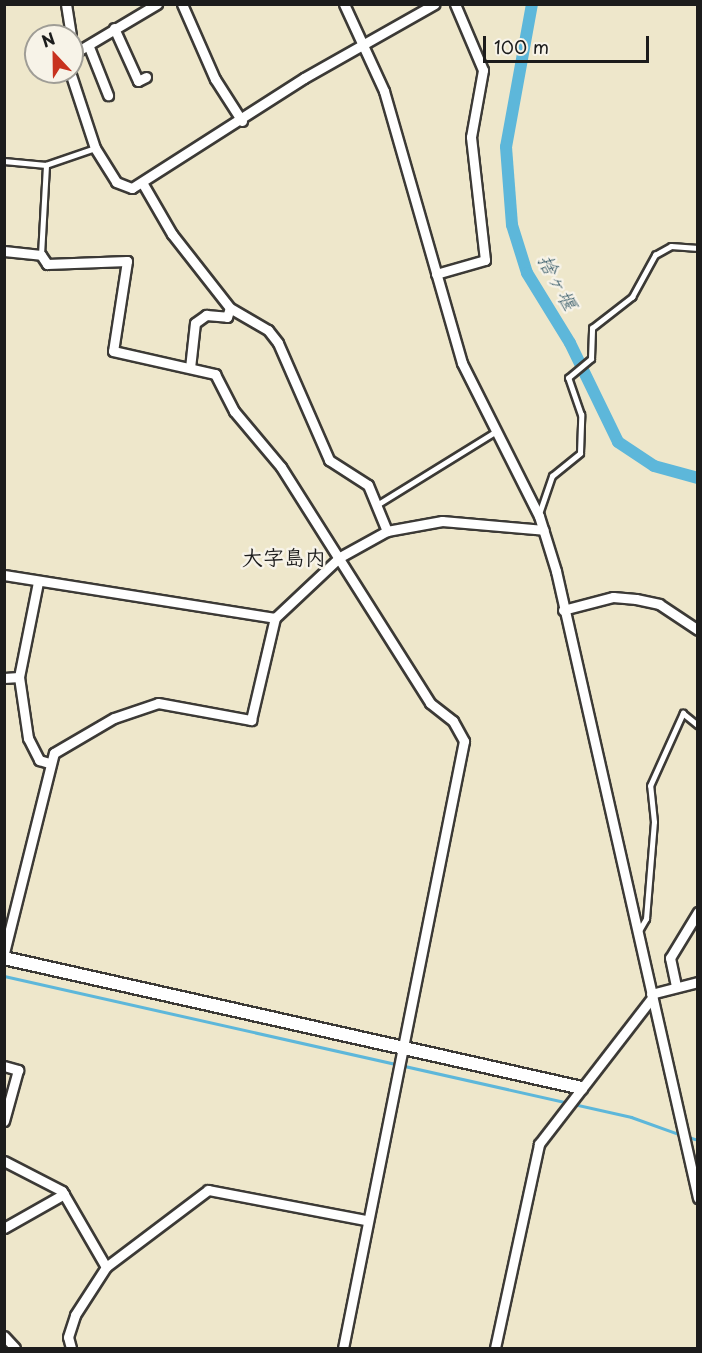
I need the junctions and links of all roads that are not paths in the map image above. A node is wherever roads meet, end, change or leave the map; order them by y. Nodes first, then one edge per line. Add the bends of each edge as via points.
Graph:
1 (66, 4) edge
2 (157, 4) edge
3 (182, 4) edge
4 (344, 4) edge
5 (435, 4) edge
6 (455, 4) edge
7 (143, 7) edge
8 (69, 24) edge
9 (114, 28) junction
10 (364, 46) junction
11 (89, 47) junction
12 (84, 49) edge
13 (146, 77) dead end
14 (74, 84) edge
15 (108, 95) dead end
16 (242, 121) junction
17 (95, 148) junction
18 (4, 161) edge
19 (46, 165) junction
20 (143, 184) junction
21 (698, 248) edge
22 (4, 250) edge
23 (41, 255) junction
24 (436, 274) junction
25 (230, 308) junction
26 (190, 368) junction
27 (493, 433) junction
28 (376, 505) junction
29 (539, 516) junction
30 (544, 530) junction
31 (387, 531) junction
32 (340, 557) junction
33 (4, 575) edge
34 (38, 582) junction
35 (563, 610) junction
36 (275, 618) junction
37 (698, 630) edge
38 (19, 677) junction
39 (4, 678) edge
40 (698, 725) edge
41 (49, 763) junction
42 (698, 912) edge
43 (638, 934) junction
44 (4, 953) edge
45 (4, 958) edge
46 (698, 982) edge
47 (676, 986) junction
48 (652, 996) junction
49 (402, 1046) junction
50 (4, 1066) edge
51 (582, 1088) junction
52 (4, 1121) edge
53 (686, 1147) junction
54 (698, 1148) edge
55 (4, 1161) edge
56 (64, 1194) junction
57 (698, 1198) edge
58 (366, 1220) junction
59 (4, 1228) edge
60 (106, 1267) junction
61 (4, 1336) edge
62 (15, 1348) edge
63 (71, 1348) edge
64 (343, 1348) edge
65 (495, 1348) edge

1 - 8 street
2 - 7 street
3 - 16 street via 215,79
4 - 10 street
5 - 10 street
6 - 24 street via 483,70 471,137 485,260
7 - 9 street
9 - 11 street
9 - 13 street via 138,81
10 - 16 street via 304,78
10 - 24 street via 384,91
11 - 12 street
11 - 15 street
14 - 17 street
16 - 20 street
17 - 19 lane
17 - 20 street via 123,187
18 - 19 lane
19 - 23 lane
20 - 25 street via 172,234
21 - 29 lane via 670,246 655,255 632,297 592,328 591,359 568,378 581,415 580,453 552,476
22 - 23 street
23 - 26 street via 47,264 127,261 113,351
24 - 27 street via 462,363
25 - 26 street via 227,317 206,315 195,324
25 - 28 street via 268,330 278,343 329,460 368,485
26 - 32 street via 215,374 234,411 270,451
27 - 28 lane
27 - 29 street
28 - 31 street
29 - 30 street
30 - 31 street via 442,521
30 - 35 street
31 - 32 street
32 - 36 street
32 - 49 street via 430,703 453,721 465,751
33 - 34 street
34 - 36 street
34 - 38 street
35 - 37 street via 613,597 636,599 659,604
35 - 43 street
36 - 41 street via 251,720 158,703 81,736 54,753
38 - 39 street
38 - 41 street via 27,738 39,760
40 - 43 lane via 683,713 650,786 654,822 646,919
41 - 44 street
42 - 47 street via 670,958
43 - 48 street
45 - 49 street
46 - 47 street
47 - 48 street
48 - 51 street
48 - 53 street
49 - 51 street
49 - 58 street
50 - 52 street via 18,1070
51 - 65 street via 539,1144
53 - 54 street
53 - 57 street
55 - 56 street
56 - 59 street
56 - 60 street
58 - 60 street via 216,1188 158,1224
58 - 64 street
60 - 63 street via 75,1315 68,1337
61 - 62 street

